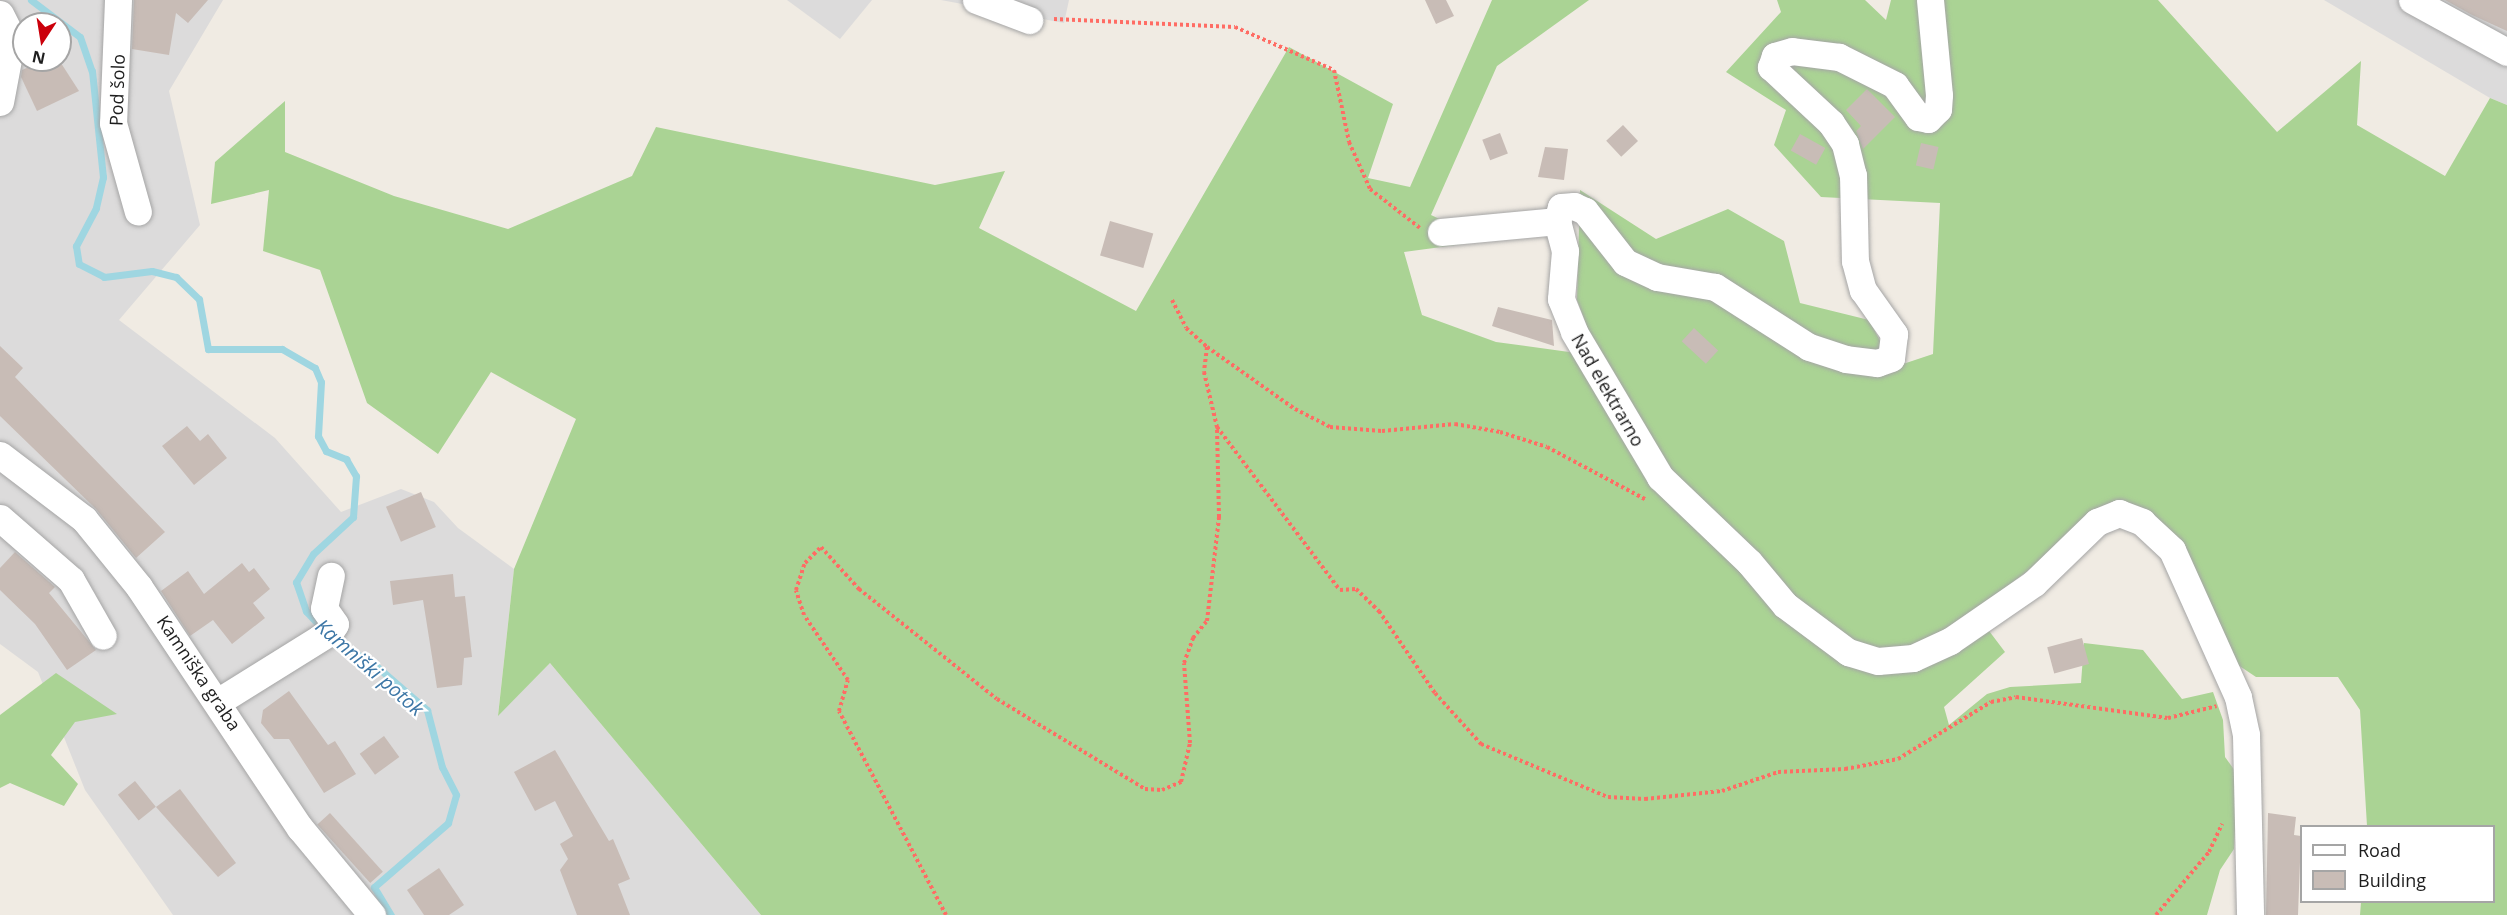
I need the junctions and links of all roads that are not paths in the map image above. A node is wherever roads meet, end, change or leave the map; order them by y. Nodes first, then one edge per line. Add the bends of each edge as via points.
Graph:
1 (118, 0) edge
2 (976, 0) edge
3 (1930, 0) edge
4 (2412, 0) edge
5 (0, 14) edge
6 (1029, 20) road end
7 (2507, 52) edge
8 (0, 102) edge
9 (138, 212) dead end
10 (1557, 221) junction
11 (1441, 232) road end
12 (0, 454) edge
13 (0, 518) edge
14 (331, 576) dead end
15 (103, 636) dead end
16 (219, 701) junction
17 (372, 915) edge
18 (2250, 915) edge

1 - 9 street, Pod šolo via 113,123
2 - 6 street
3 - 10 street via 1939,95 1938,109 1928,119 1918,117 1895,85 1839,57 1792,51 1774,56 1771,67 1831,123 1845,144 1853,175 1855,261 1863,290 1894,334 1891,358 1877,363 1846,359 1809,347 1715,287 1657,277 1625,262 1586,211 1561,207
4 - 7 street
5 - 8 street via 12,38
10 - 11 street
10 - 18 street, Nad elektrarno via 1565,251 1561,299 1574,332 1660,477 1820,636 1878,661 1913,658 1950,641 2034,583 2097,522 2119,513 2142,522 2172,550 2238,696 2246,735
12 - 16 street, Kamniška graba via 84,519 159,613
13 - 15 street via 71,580
14 - 16 street via 324,608 335,624 324,636
16 - 17 street, Kamniška graba via 300,828

